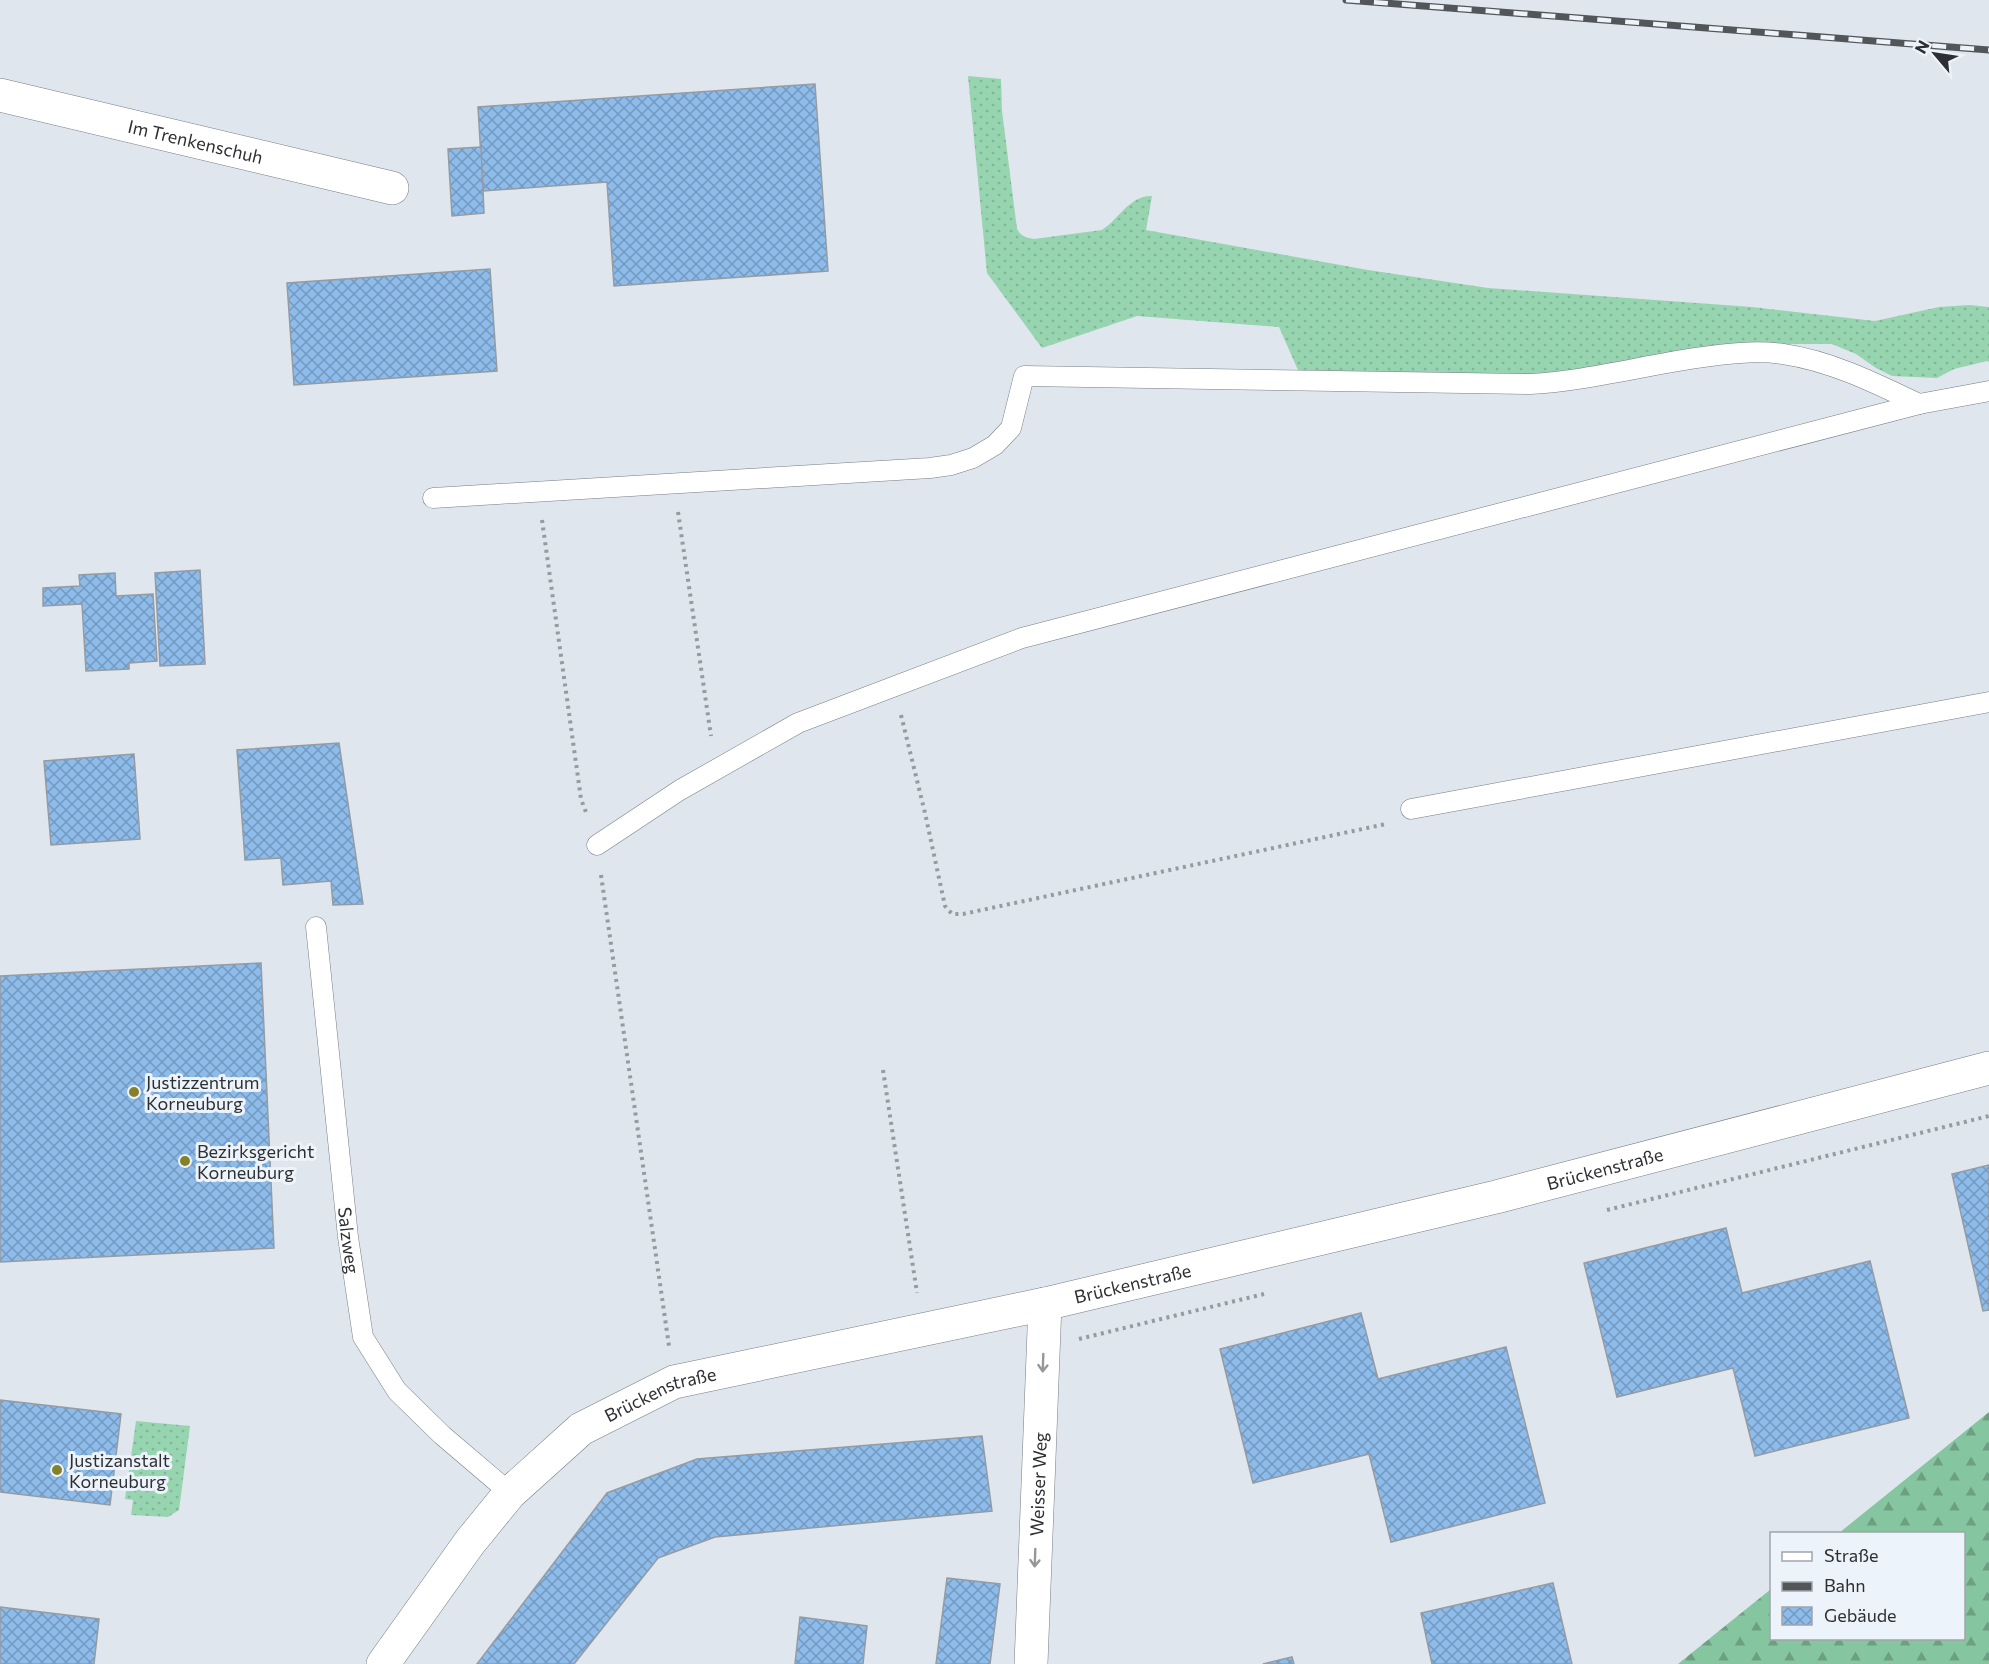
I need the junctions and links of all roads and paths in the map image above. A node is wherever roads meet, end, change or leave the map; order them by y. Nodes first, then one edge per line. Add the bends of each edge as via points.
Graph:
1 (0, 95) edge
2 (392, 188) dead end
3 (1989, 391) edge
4 (1919, 404) junction
5 (673, 484) junction
6 (538, 492) junction
7 (433, 498) dead end
8 (894, 687) junction
9 (1989, 702) edge
10 (716, 770) junction
11 (1411, 809) joint
12 (597, 845) junction
13 (316, 927) dead end
14 (1989, 1068) edge
15 (883, 1070) dead end
16 (1045, 1304) junction
17 (923, 1329) junction
18 (674, 1382) junction
19 (510, 1493) junction
20 (383, 1664) edge
21 (1031, 1664) edge

1 - 2 street, Im Trenkenschuh
3 - 4 lane
4 - 5 lane via 1855,374 1780,353 1727,353 1530,384 1024,376 1011,428 995,445 951,465
4 - 8 lane via 1022,638
5 - 6 lane
5 - 10 path
6 - 7 lane
6 - 12 path via 581,799
8 - 10 lane via 798,723
8 - 11 path via 945,906 952,914 1397,822
9 - 11 lane
10 - 12 lane
12 - 18 path
13 - 19 lane, Salzweg via 348,1237 363,1337 397,1391 442,1436
14 - 16 street, Brückenstraße via 1496,1197
15 - 17 path
16 - 17 street, Brückenstraße
16 -> 21 street, Weisser Weg
17 - 18 street, Brückenstraße
18 - 19 street, Brückenstraße via 582,1429
19 - 20 street, Brückenstraße

